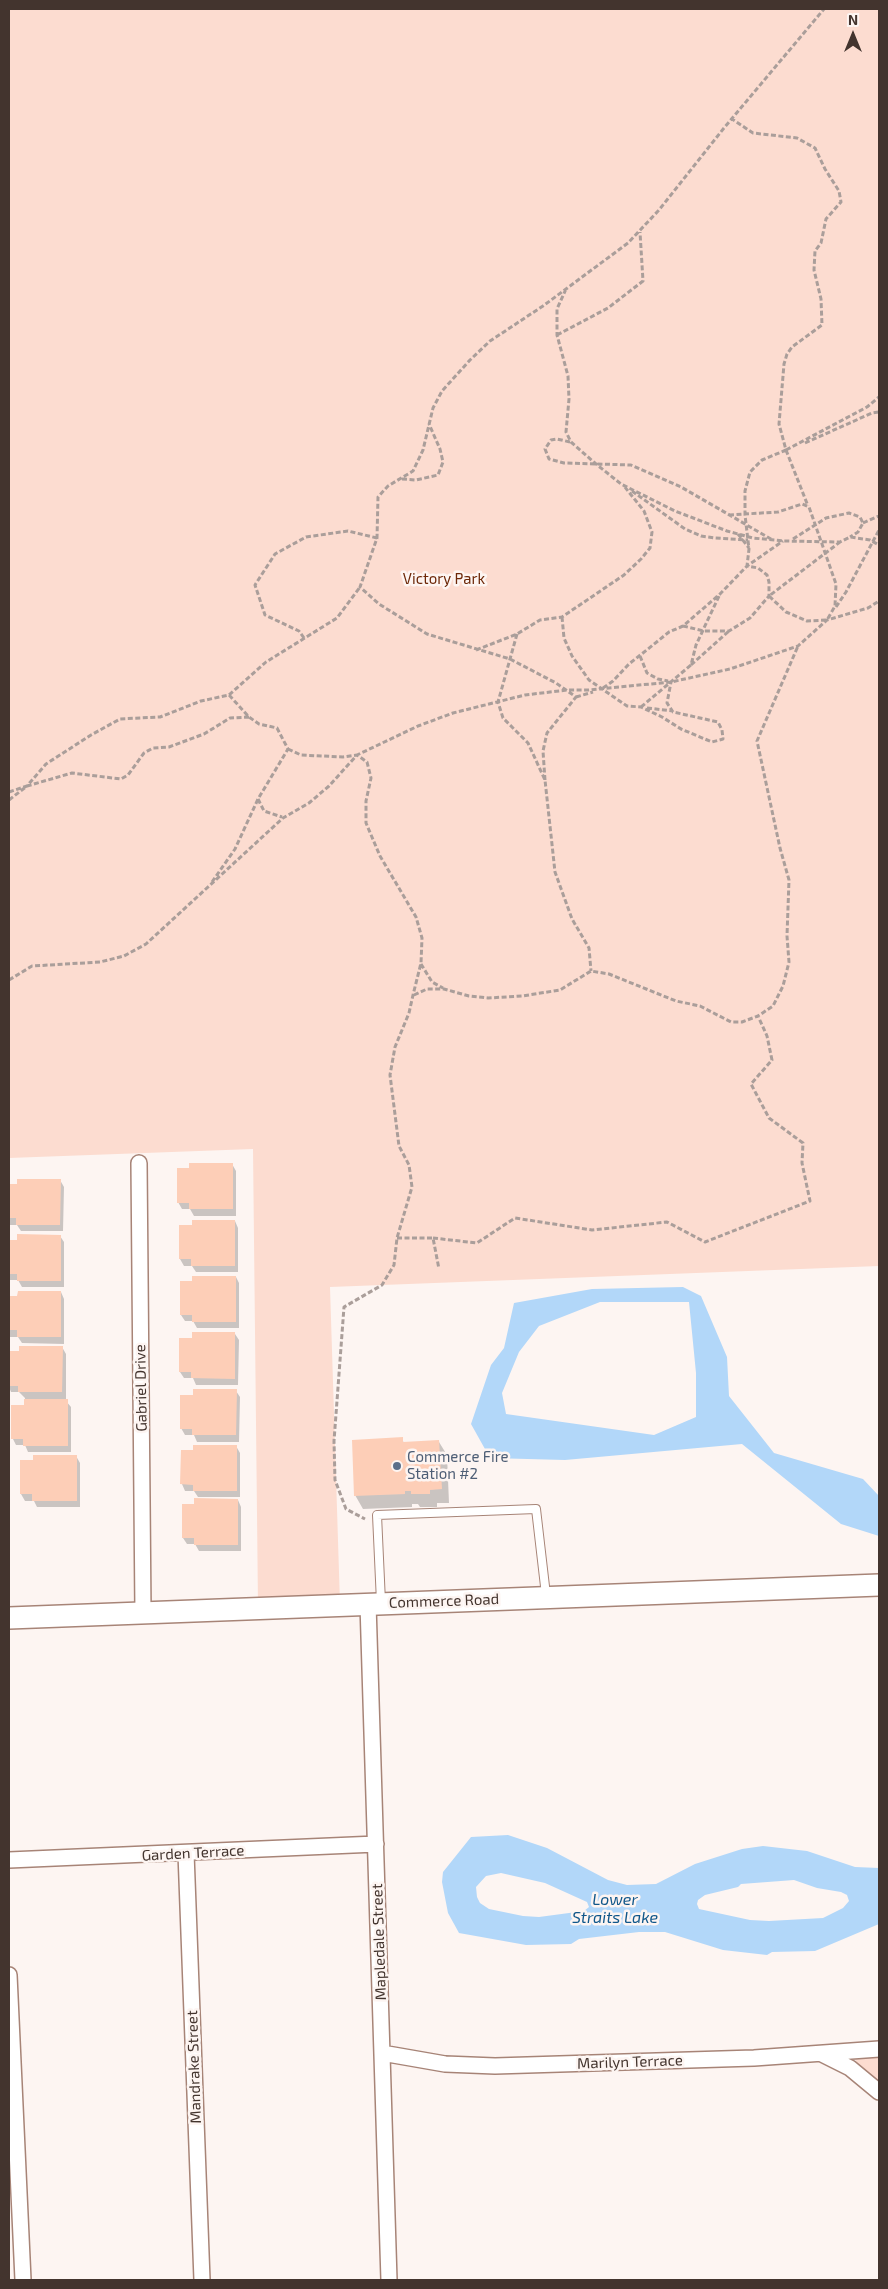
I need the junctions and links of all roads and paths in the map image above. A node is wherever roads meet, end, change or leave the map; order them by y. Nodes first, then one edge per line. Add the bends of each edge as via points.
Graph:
1 (824, 9) edge
2 (732, 119) junction
3 (640, 231) junction
4 (567, 289) junction
5 (557, 335) junction
6 (879, 397) edge
7 (879, 412) edge
8 (429, 424) junction
9 (571, 442) junction
10 (786, 450) junction
11 (596, 464) junction
12 (402, 478) junction
13 (622, 484) junction
14 (809, 507) junction
15 (728, 515) junction
16 (745, 515) junction
17 (879, 516) edge
18 (863, 523) junction
19 (746, 525) junction
20 (814, 525) junction
21 (879, 530) edge
22 (738, 534) junction
23 (377, 538) junction
24 (748, 538) junction
25 (850, 538) junction
26 (742, 540) junction
27 (772, 540) junction
28 (792, 540) junction
29 (784, 541) junction
30 (820, 541) junction
31 (873, 541) junction
32 (840, 542) junction
33 (879, 546) edge
34 (749, 548) junction
35 (825, 552) junction
36 (747, 566) junction
37 (360, 586) junction
38 (720, 594) junction
39 (770, 596) junction
40 (879, 601) edge
41 (562, 617) junction
42 (827, 620) junction
43 (683, 626) junction
44 (704, 631) junction
45 (728, 631) junction
46 (517, 634) junction
47 (304, 638) junction
48 (798, 646) junction
49 (476, 650) junction
50 (640, 656) junction
51 (510, 659) junction
52 (691, 666) junction
53 (672, 682) junction
54 (614, 688) junction
55 (601, 689) junction
56 (567, 690) junction
57 (230, 695) junction
58 (576, 696) junction
59 (614, 697) junction
60 (498, 702) junction
61 (641, 707) junction
62 (673, 712) junction
63 (249, 717) junction
64 (288, 749) junction
65 (357, 755) junction
66 (545, 780) junction
67 (27, 786) junction
68 (9, 792) edge
69 (258, 799) junction
70 (9, 800) edge
71 (283, 818) junction
72 (207, 889) junction
73 (420, 963) junction
74 (592, 971) junction
75 (9, 980) edge
76 (444, 989) junction
77 (413, 996) junction
78 (758, 1016) junction
79 (139, 1163) dead end
80 (397, 1238) junction
81 (433, 1238) junction
82 (439, 1269) dead end
83 (378, 1528) junction
84 (879, 1585) edge
85 (546, 1597) junction
86 (375, 1604) junction
87 (143, 1613) junction
88 (9, 1618) edge
89 (376, 1844) junction
90 (186, 1853) junction
91 (9, 1860) edge
92 (9, 1975) edge
93 (879, 2049) edge
94 (382, 2053) junction
95 (820, 2054) junction
96 (879, 2092) edge
97 (23, 2280) edge
98 (202, 2280) edge
99 (389, 2280) edge

1 - 2 path
2 - 3 path
2 - 10 path via 752,133 797,138 815,148 839,191 841,202 826,219 821,243 815,251 814,270 822,325 792,347 784,364 779,424
3 - 4 path
3 - 5 path via 643,281 608,308
4 - 5 path via 557,309
4 - 8 path via 490,341 470,360 442,391
5 - 9 path via 568,376 566,432
6 - 10 path via 868,408
7 - 10 path
8 - 12 path via 420,458 413,471
8 - 12 path via 443,462 438,475 416,480
9 - 11 path
9 - 11 path via 551,440 545,449 549,459
10 - 14 path
10 - 16 path via 762,460 750,472
11 - 13 path
11 - 15 path via 631,465 681,487
12 - 23 path via 378,497
13 - 22 path via 675,511
13 - 26 path via 685,529 701,536
13 - 41 path via 644,511 652,532 650,548 624,575
14 - 16 path via 802,504 778,512
14 - 20 path
15 - 16 path
15 - 19 path
16 - 19 path
17 - 18 path
18 - 20 path via 860,517 849,513
18 - 25 path
19 - 24 path
19 - 27 path
20 - 28 path
20 - 30 path
21 - 31 path
22 - 24 path
22 - 26 path
23 - 37 path
23 - 47 path via 348,531 306,537 274,554 255,585 265,615 299,631
24 - 26 path
24 - 27 path
24 - 34 path
25 - 31 path
25 - 32 path
26 - 34 path
27 - 29 path
28 - 29 path
28 - 30 path
29 - 36 path
30 - 32 path
30 - 35 path
31 - 33 path
31 - 42 path
32 - 35 path
34 - 36 path
35 - 39 path
35 - 42 path via 836,584 835,606
36 - 38 path
36 - 39 path via 758,568 767,575
37 - 47 path via 337,618
37 - 49 path via 379,604 427,634
38 - 43 path
38 - 44 path
39 - 42 path via 786,612 807,621
39 - 45 path via 750,618
40 - 42 path via 868,608
41 - 46 path via 540,620
41 - 55 path via 564,638 572,656 589,680
42 - 48 path
43 - 44 path
43 - 50 path via 669,632
44 - 45 path
44 - 52 path via 696,645
45 - 52 path
46 - 49 path
46 - 51 path
47 - 57 path via 266,662
48 - 53 path via 730,669
48 - 78 path via 757,741 789,880 789,962 783,986 773,1006
49 - 51 path
50 - 53 path via 647,673
50 - 55 path
51 - 56 path
51 - 60 path
52 - 53 path
53 - 54 path
53 - 61 path
53 - 62 path via 667,703
54 - 55 path
54 - 59 path
55 - 56 path
55 - 58 path
55 - 59 path
56 - 58 path
56 - 60 path
57 - 63 path
57 - 67 path via 160,717 120,719 46,764
58 - 66 path via 547,733 543,750
59 - 61 path via 627,706
60 - 65 path via 418,726
60 - 66 path via 503,718 528,743
61 - 62 path
61 - 62 path via 712,742 722,739 718,722
63 - 64 path via 259,724 277,728
63 - 67 path via 230,718 204,734 169,747 153,748 144,753 128,775 120,779 72,773
64 - 65 path via 301,755
64 - 69 path
65 - 71 path via 329,786 309,803
65 - 73 path via 367,762 371,778 366,823 380,856 416,917 422,938
66 - 74 path via 555,872 572,919 589,948
67 - 68 path
67 - 70 path
69 - 71 path via 264,811
69 - 72 path via 235,850
71 - 72 path
72 - 75 path via 146,944 124,956 100,962 32,966
73 - 76 path via 432,982
73 - 77 path
74 - 76 path via 560,990 522,996 488,998
74 - 78 path via 609,974 676,1001 700,1006 731,1022
76 - 77 path via 427,989
77 - 80 path via 395,1047 390,1075 399,1146 409,1165 412,1187
78 - 81 path via 767,1036 772,1060 751,1084 769,1118 803,1143 802,1163 810,1201 705,1242 667,1222 592,1230 515,1218 477,1243
79 - 87 street, Gabriel Drive
80 - 81 path
80 - 83 path via 394,1265 382,1285 344,1307 334,1431 335,1480 346,1509
81 - 82 path
83 - 85 lane via 377,1515 536,1509
83 - 86 lane
84 - 85 main road, Commerce Road
85 - 86 main road, Commerce Road
86 - 87 main road, Commerce Road
86 - 89 street, Mapledale Street
87 - 88 main road, Commerce Road
89 - 90 street, Garden Terrace
89 - 94 street, Mapledale Street
90 - 91 street, Garden Terrace
90 - 98 street, Mandrake Street
92 - 97 street
93 - 95 street, Marilyn Terrace
94 - 95 street, Marilyn Terrace via 445,2064 495,2066
94 - 99 street, Mapledale Street
95 - 96 street via 850,2068

